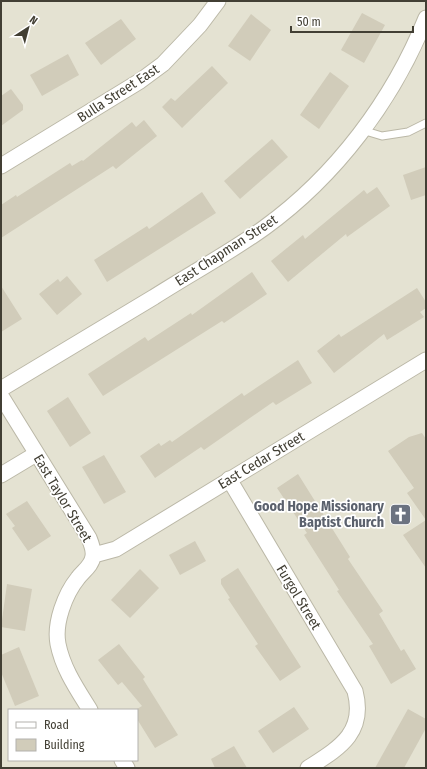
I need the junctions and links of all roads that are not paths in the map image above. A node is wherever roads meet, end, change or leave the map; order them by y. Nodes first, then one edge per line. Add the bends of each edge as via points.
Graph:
1 (218, 1) edge
2 (425, 23) edge
3 (426, 123) edge
4 (361, 130) junction
5 (1, 166) edge
6 (426, 360) edge
7 (1, 389) edge
8 (1, 396) edge
9 (36, 454) junction
10 (1, 475) edge
11 (229, 480) junction
12 (94, 555) junction
13 (89, 709) edge
14 (308, 768) edge

1 - 5 street, Bulla Street East via 200,25 163,64 134,85
2 - 4 street, East Chapman Street via 390,91
3 - 4 lane via 408,132 382,136
4 - 7 street, East Chapman Street via 334,164 264,228
6 - 11 street, East Cedar Street
8 - 9 street, East Taylor Street
9 - 10 street
9 - 12 street, East Taylor Street via 89,538
11 - 12 street, East Cedar Street via 116,549
11 - 14 street, Furgol Street via 355,691 358,717 353,729 330,754
12 - 13 street, East Taylor Street via 69,591 62,606 58,643 67,672

